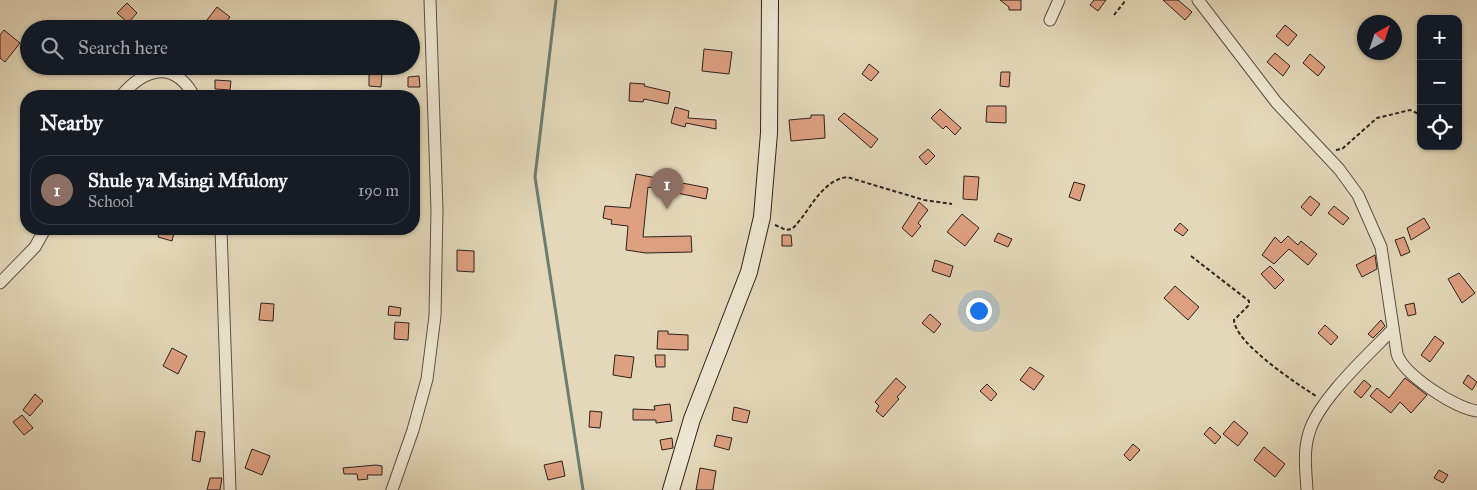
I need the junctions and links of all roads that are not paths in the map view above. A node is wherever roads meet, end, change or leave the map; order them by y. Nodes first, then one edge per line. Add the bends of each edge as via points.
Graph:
1 (430, 0) edge
2 (770, 0) edge
3 (1059, 0) edge
4 (1198, 0) edge
5 (1050, 20) dead end
6 (146, 75) edge
7 (173, 75) edge
8 (127, 90) edge
9 (189, 90) edge
10 (42, 235) edge
11 (221, 235) edge
12 (0, 283) edge
13 (1393, 329) junction
14 (1477, 411) edge
15 (230, 490) edge
16 (392, 490) edge
17 (671, 490) edge
18 (1307, 490) edge

1 - 16 street via 437,210 434,337 428,379
2 - 17 street via 769,133 762,217 749,272 692,419
3 - 5 street
4 - 13 street via 1260,82 1353,188 1376,235 1385,267
6 - 8 street
7 - 9 street
10 - 12 street via 35,247
11 - 15 street
13 - 14 street via 1397,354 1405,368 1463,408
13 - 18 street via 1327,402 1309,432 1304,454

